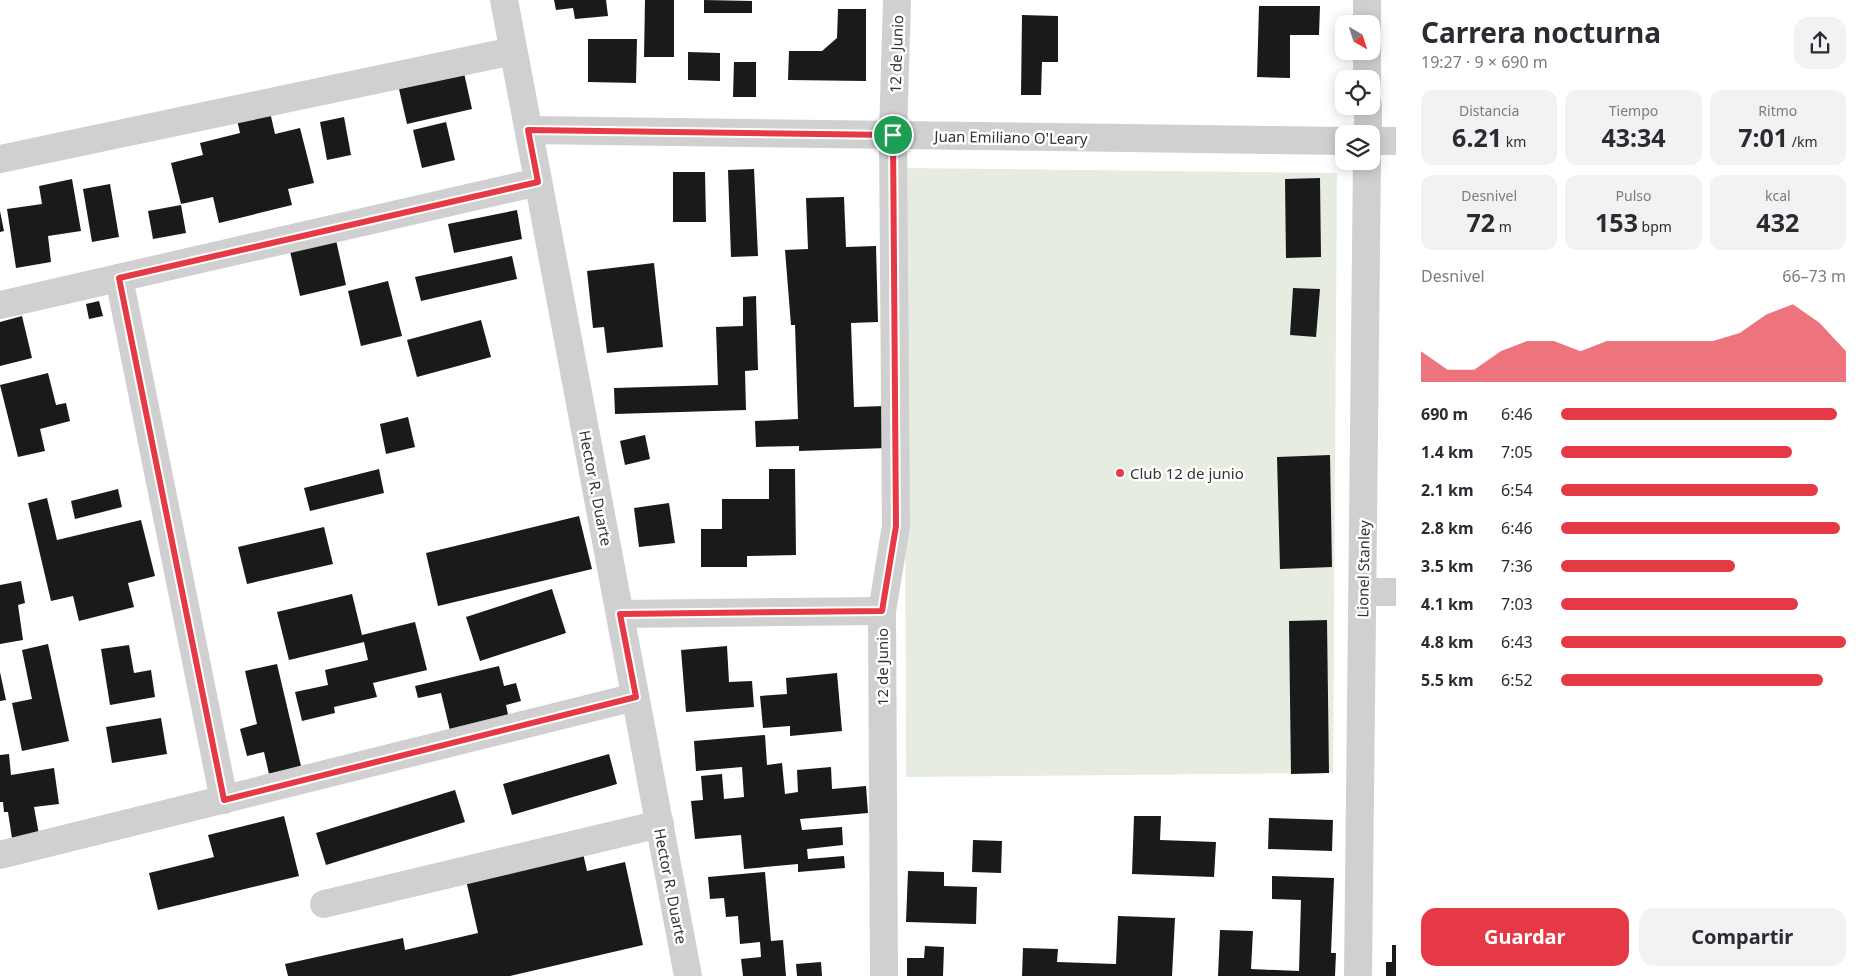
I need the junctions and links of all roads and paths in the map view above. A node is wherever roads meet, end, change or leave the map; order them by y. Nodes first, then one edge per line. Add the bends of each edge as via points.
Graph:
1 (504, 0) edge
2 (897, 0) edge
3 (1367, 0) edge
4 (1367, 15) edge
5 (514, 51) junction
6 (528, 130) junction
7 (893, 135) junction
8 (1335, 141) edge
9 (1380, 141) edge
10 (1396, 141) edge
11 (0, 159) edge
12 (1367, 170) edge
13 (538, 182) junction
14 (119, 278) junction
15 (0, 305) edge
16 (1363, 592) junction
17 (1396, 592) edge
18 (882, 611) junction
19 (620, 614) junction
20 (636, 697) junction
21 (224, 800) junction
22 (660, 824) junction
23 (0, 855) edge
24 (324, 904) dead end
25 (688, 976) edge
26 (884, 976) edge
27 (1358, 976) edge

1 - 5 street, Hector R. Duarte
2 - 7 street, 12 de Junio
3 - 4 street
5 - 6 street, Hector R. Duarte
5 - 11 street
6 - 7 street, Juan Emiliano O'Leary
6 - 13 street, Hector R. Duarte
7 - 8 street, Juan Emiliano O'Leary
7 - 18 street, 12 de Junio via 896,526
9 - 10 street
12 - 16 street, Lionel Stanley
13 - 14 street
13 - 19 street, Hector R. Duarte
14 - 15 street
14 - 21 street
16 - 17 street
16 - 27 street, Lionel Stanley
18 - 19 street
18 - 26 street, 12 de Junio
19 - 20 street, Hector R. Duarte
20 - 21 street
20 - 22 street, Hector R. Duarte
21 - 23 street
22 - 24 street
22 - 25 street, Hector R. Duarte

